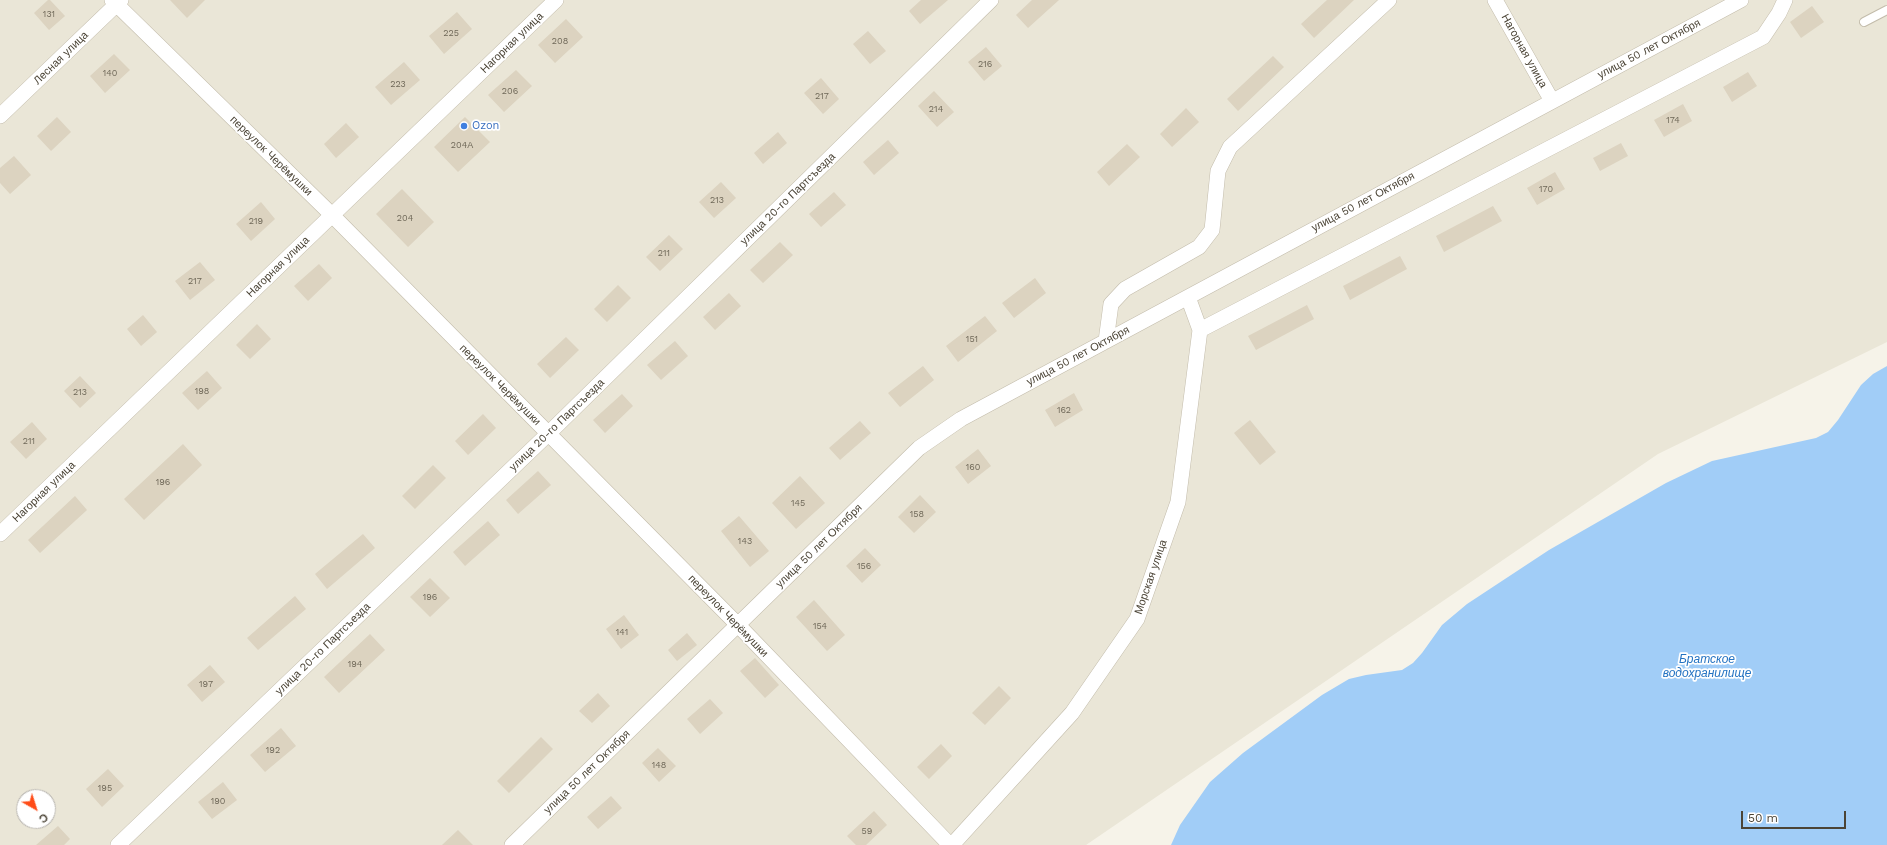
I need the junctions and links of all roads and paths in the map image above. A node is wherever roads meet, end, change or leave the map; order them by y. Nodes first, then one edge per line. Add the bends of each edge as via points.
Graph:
1 (556, 0) edge
2 (991, 0) edge
3 (1390, 0) edge
4 (1496, 0) edge
5 (1741, 0) edge
6 (1784, 0) edge
7 (116, 2) edge
8 (1887, 10) edge
9 (1864, 22) dead end
10 (1552, 101) junction
11 (0, 116) edge
12 (332, 215) junction
13 (1188, 297) junction
14 (1200, 330) junction
15 (1106, 341) junction
16 (548, 434) junction
17 (0, 534) edge
18 (738, 625) junction
19 (118, 845) edge
20 (512, 845) edge
21 (951, 845) edge

1 - 12 street, Нагорная улица
2 - 16 street, улица 20-го Партсъезда
3 - 15 street via 1230,147 1218,171 1212,230 1199,247 1125,289 1111,304
4 - 10 street, Нагорная улица
5 - 10 street, улица 50 лет Октября
6 - 14 street via 1779,13 1763,37
7 - 11 street, Лесная улица
7 - 12 street, переулок Черёмушки
8 - 9 lane
10 - 13 street, улица 50 лет Октября
12 - 16 street, переулок Черёмушки
12 - 17 street, Нагорная улица
13 - 14 street, Морская улица
13 - 15 street, улица 50 лет Октября
14 - 21 street, Морская улица via 1178,502 1137,619 1072,713
15 - 18 street, улица 50 лет Октября via 960,419 919,448
16 - 18 street, переулок Черёмушки
16 - 19 street, улица 20-го Партсъезда
18 - 20 street, улица 50 лет Октября
18 - 21 street, переулок Черёмушки

